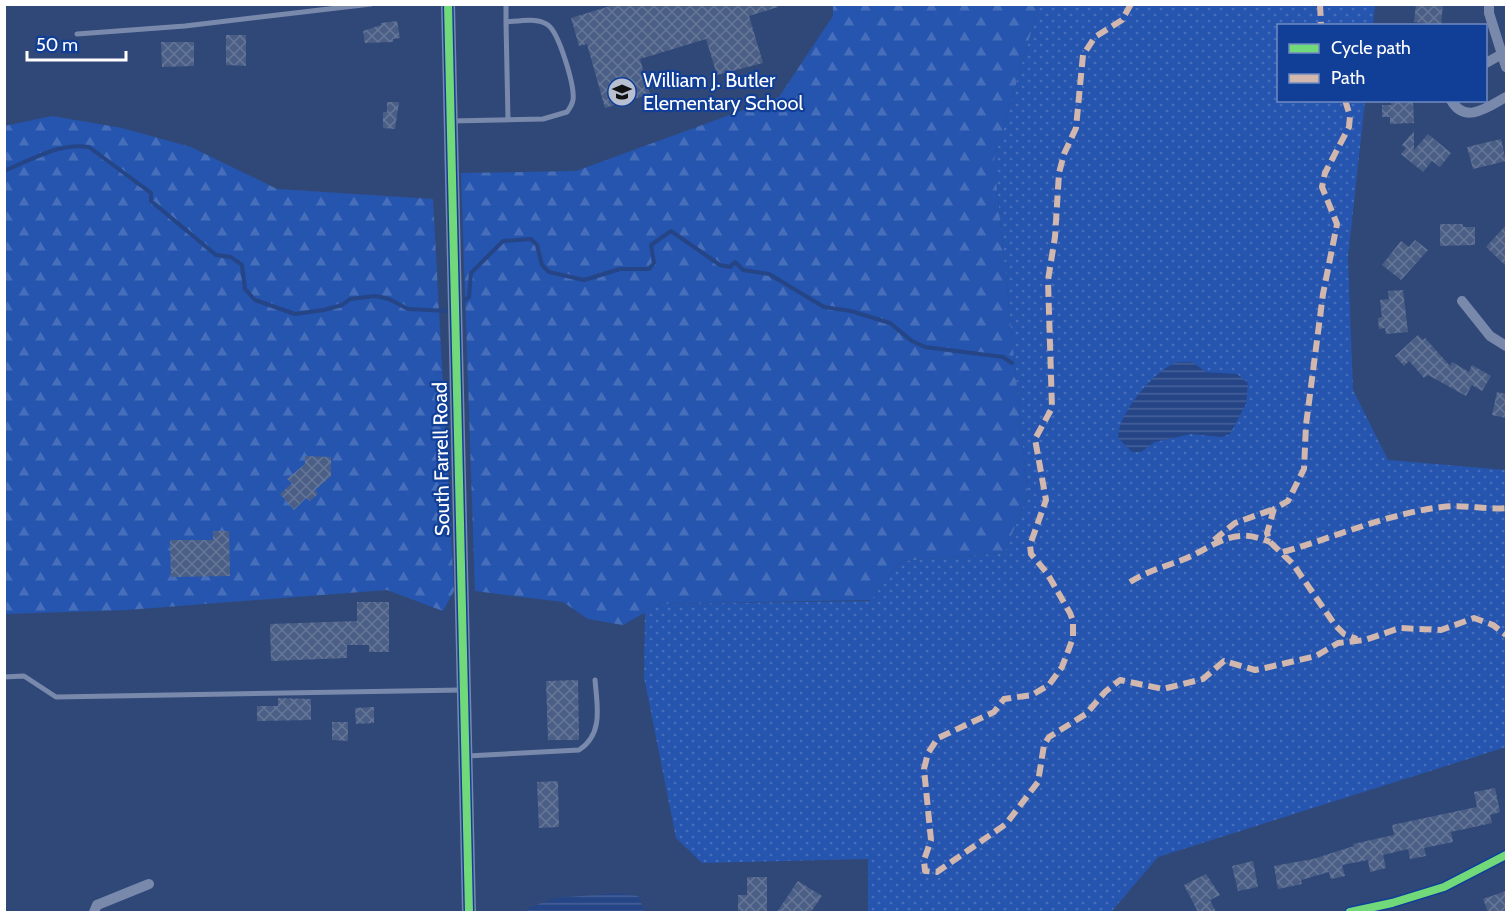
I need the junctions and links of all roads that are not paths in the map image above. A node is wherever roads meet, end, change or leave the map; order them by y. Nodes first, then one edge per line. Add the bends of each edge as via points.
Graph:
1 (370, 4) edge
2 (448, 4) edge
3 (506, 4) edge
4 (1488, 4) edge
5 (506, 22) junction
6 (77, 34) dead end
7 (1502, 54) junction
8 (1487, 62) edge
9 (1506, 67) edge
10 (1506, 97) edge
11 (1452, 102) edge
12 (508, 120) junction
13 (450, 121) junction
14 (1462, 301) dead end
15 (1506, 346) edge
16 (4, 676) edge
17 (595, 680) dead end
18 (464, 690) junction
19 (465, 756) junction
20 (1506, 855) edge
21 (149, 884) dead end
22 (94, 912) edge
23 (469, 912) edge
24 (1350, 912) edge

1 - 6 lane via 185,26
2 - 13 street, South Farrell Road
3 - 5 lane
4 - 7 street
5 - 12 lane
5 - 12 lane via 538,21 556,33 573,99 567,112 557,117
7 - 8 street
7 - 9 street
10 - 11 street via 1479,112 1466,114 1457,111
12 - 13 lane
13 - 18 street, South Farrell Road
14 - 15 street via 1490,336
16 - 18 lane via 24,676 56,697
17 - 19 lane via 598,722 588,744 579,750
18 - 19 street, South Farrell Road
19 - 23 street, South Farrell Road
20 - 24 street via 1444,887
21 - 22 street via 97,905

